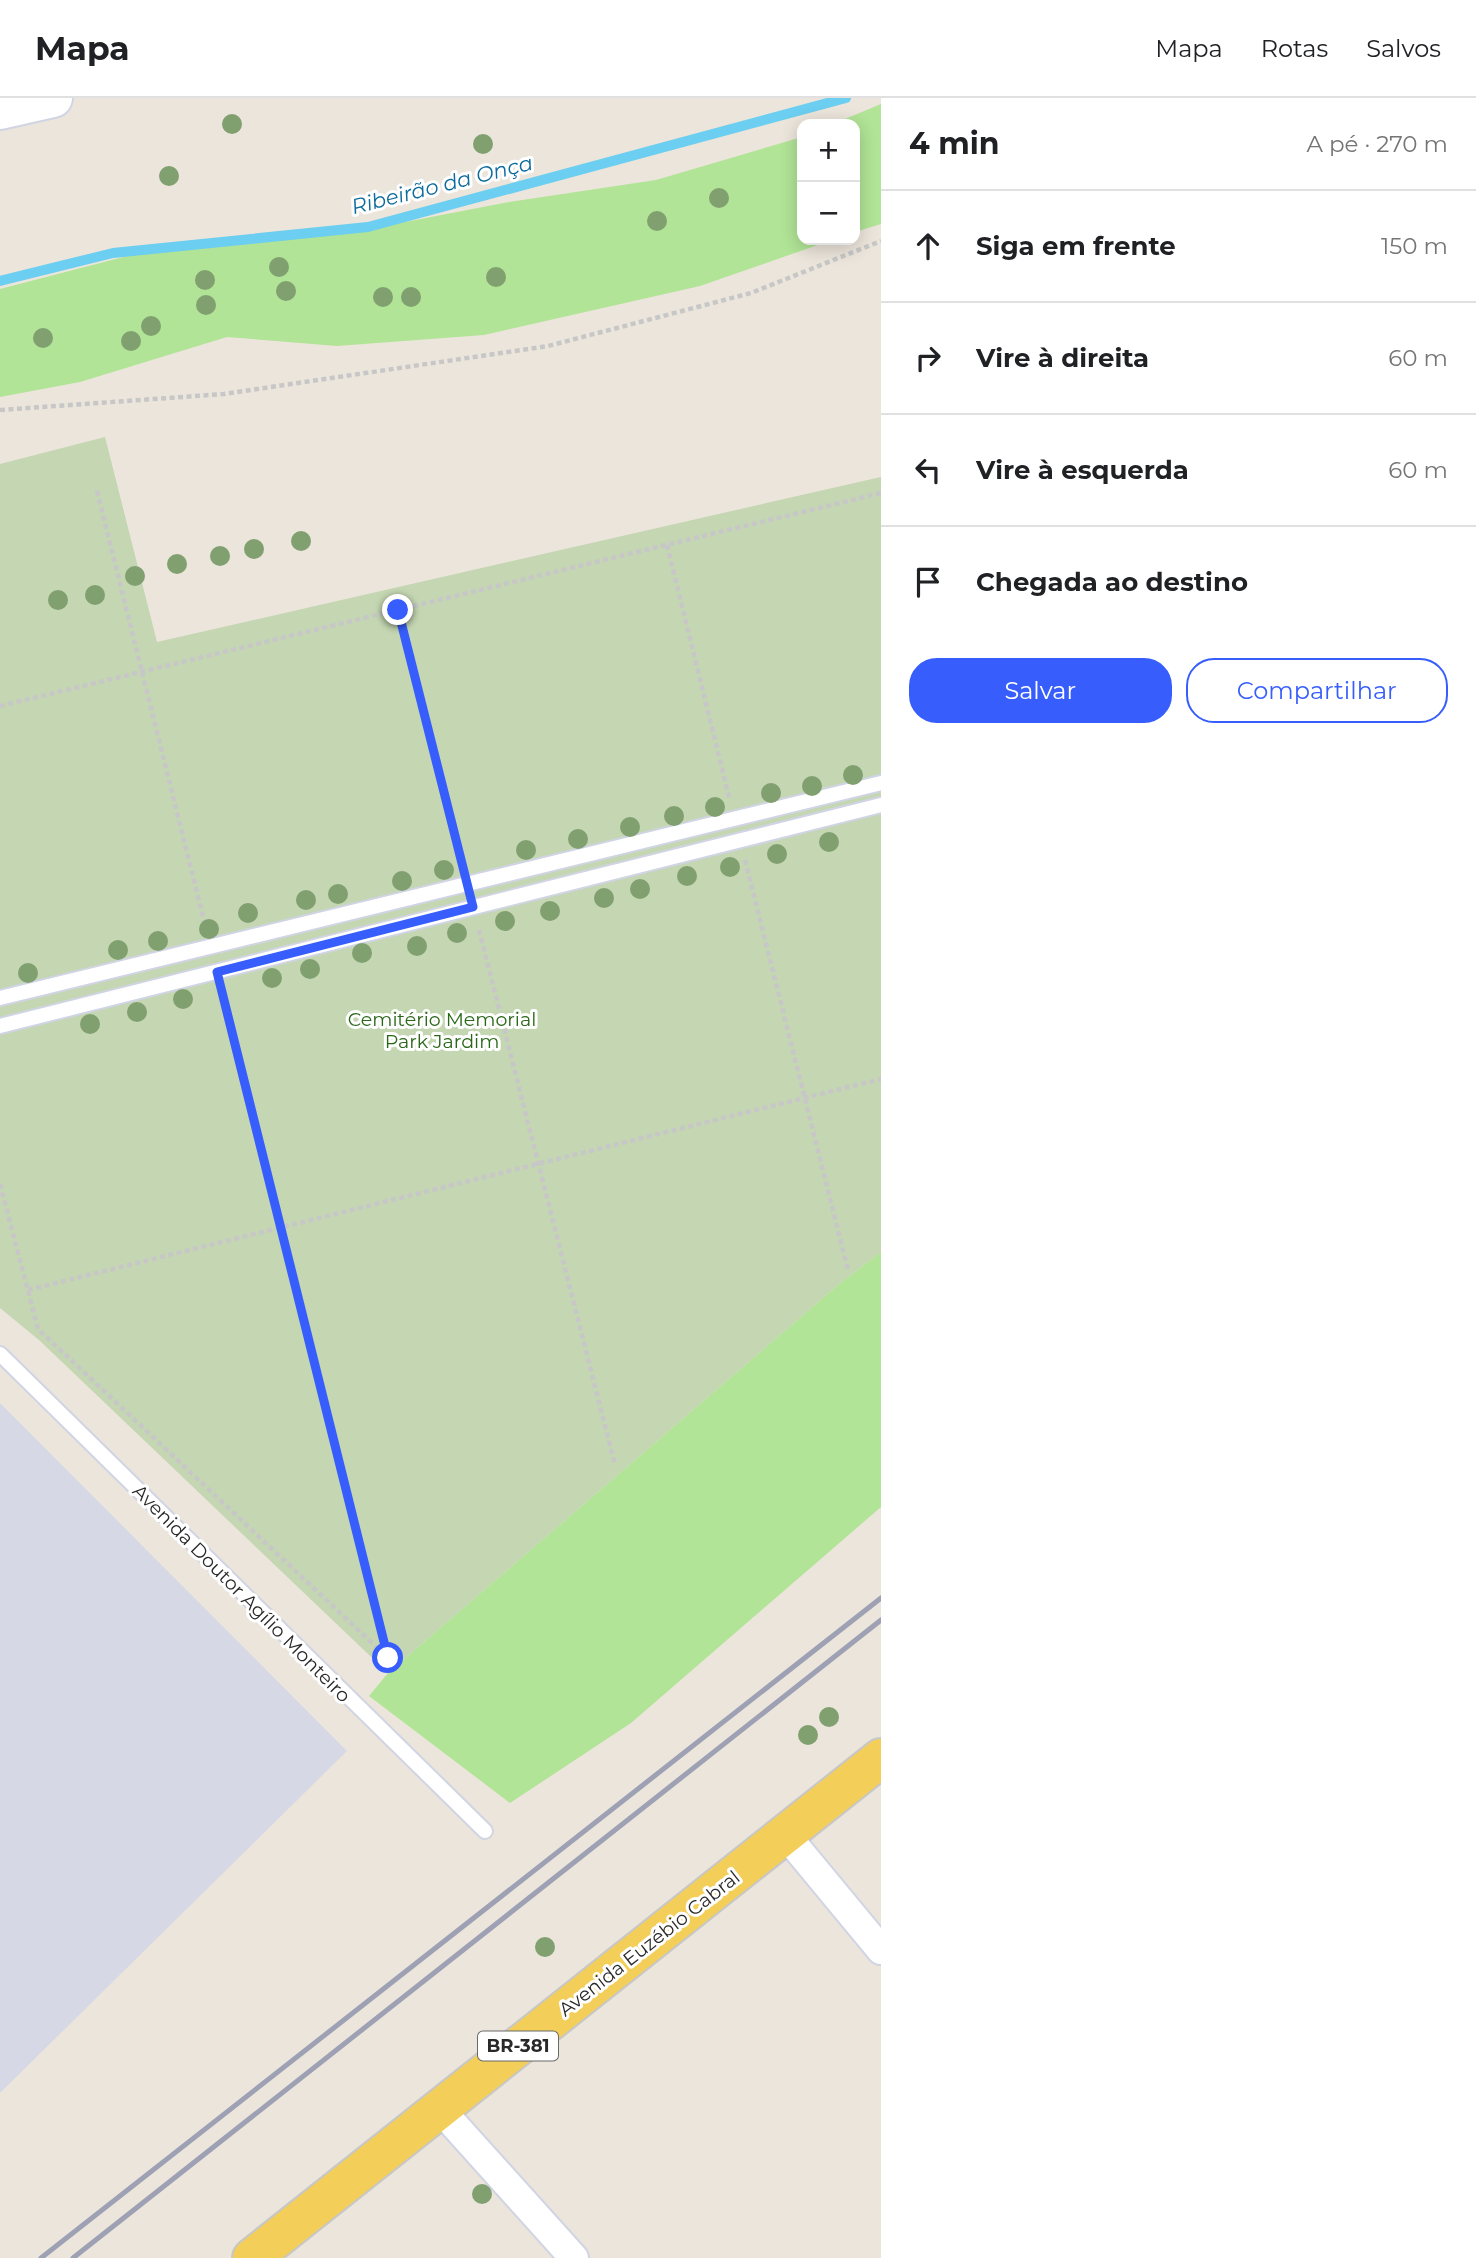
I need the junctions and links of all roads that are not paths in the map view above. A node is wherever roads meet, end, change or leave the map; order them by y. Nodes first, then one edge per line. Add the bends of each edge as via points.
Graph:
1 (46, 99) edge
2 (0, 110) edge
3 (881, 783) edge
4 (881, 805) edge
5 (0, 998) edge
6 (0, 1026) edge
7 (0, 1354) edge
8 (881, 1758) edge
9 (485, 1831) dead end
10 (785, 1835) junction
11 (881, 1950) edge
12 (440, 2109) junction
13 (252, 2258) edge
14 (574, 2258) edge

1 - 2 street
3 - 5 lane
4 - 6 lane
7 - 9 lane, Avenida Doutor Agílio Monteiro
8 - 10 main road, Avenida Euzébio Cabral / BR-381
10 - 11 street
10 - 12 main road, Avenida Euzébio Cabral / BR-381
12 - 13 main road, Avenida Euzébio Cabral / BR-381
12 - 14 street

